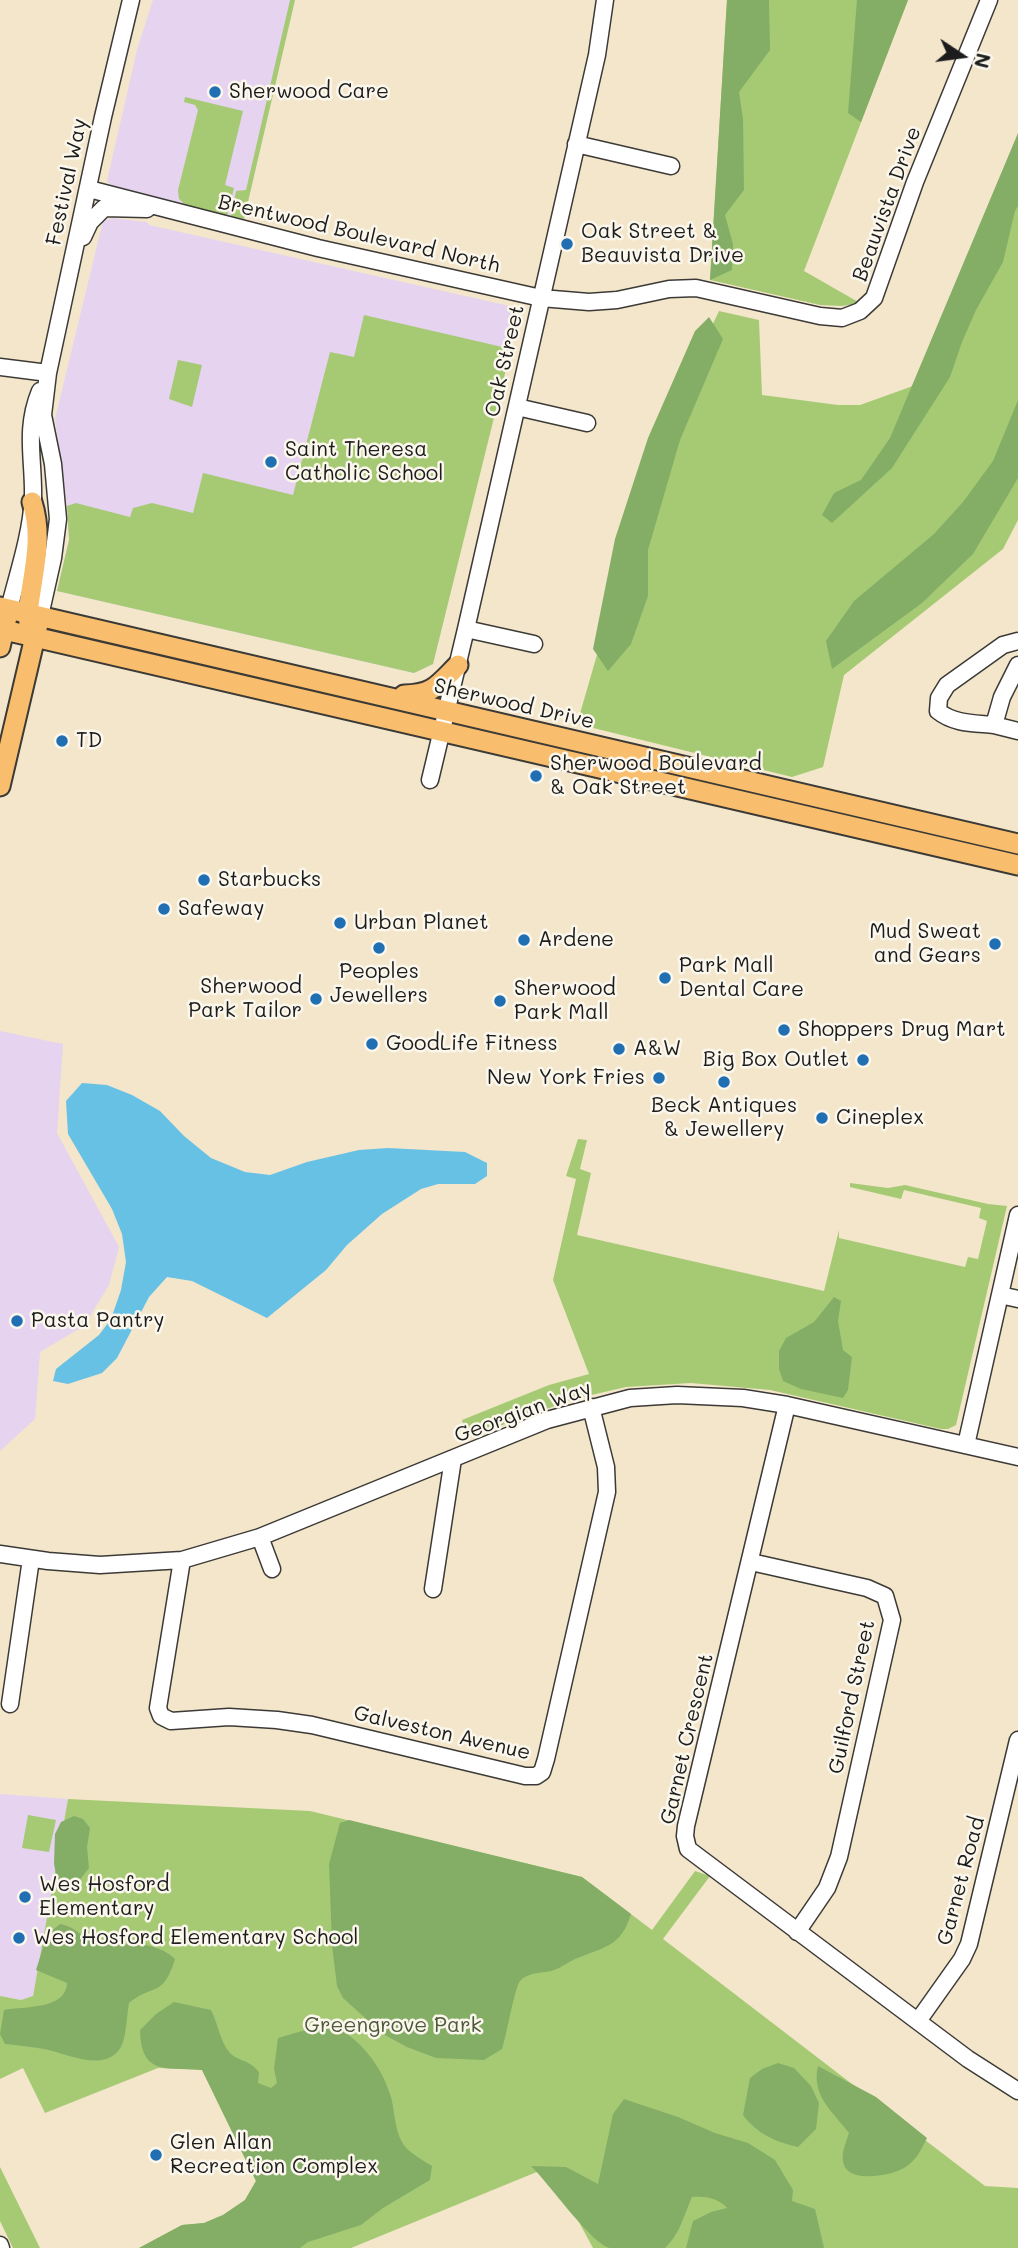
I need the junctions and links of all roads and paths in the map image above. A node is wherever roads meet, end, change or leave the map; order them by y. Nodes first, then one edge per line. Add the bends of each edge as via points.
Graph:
1 (131, 0) edge
2 (605, 0) edge
3 (989, 0) edge
4 (576, 144) junction
5 (671, 166) dead end
6 (89, 189) junction
7 (167, 210) junction
8 (72, 259) junction
9 (541, 298) junction
10 (0, 367) edge
11 (48, 373) junction
12 (517, 407) junction
13 (587, 423) dead end
14 (32, 502) joint
15 (19, 611) edge
16 (466, 629) junction
17 (1, 635) edge
18 (35, 637) junction
19 (1018, 641) edge
20 (534, 644) dead end
21 (458, 665) junction
22 (1018, 665) edge
23 (390, 698) junction
24 (446, 711) junction
25 (994, 725) junction
26 (441, 731) junction
27 (1018, 731) edge
28 (430, 780) dead end
29 (0, 786) edge
30 (1018, 844) edge
31 (1018, 865) edge
32 (1018, 1215) edge
33 (1000, 1295) junction
34 (1018, 1299) edge
35 (787, 1405) junction
36 (591, 1407) junction
37 (966, 1445) junction
38 (1018, 1457) edge
39 (453, 1459) junction
40 (260, 1537) junction
41 (0, 1554) edge
42 (31, 1559) junction
43 (182, 1560) junction
44 (751, 1562) junction
45 (272, 1569) dead end
46 (433, 1590) dead end
47 (10, 1704) dead end
48 (1018, 1740) edge
49 (797, 1932) junction
50 (918, 2021) junction
51 (1018, 2091) edge

1 - 6 street, Festival Way
2 - 4 street, Oak Street
3 - 9 street, Beauvista Drive via 915,182 874,298 860,311 831,318 696,288 589,302
4 - 5 street
4 - 9 street, Oak Street
6 - 7 street
6 - 8 street, Festival Way
7 - 8 street via 104,208 90,222
7 - 9 street, Brentwood Boulevard North
8 - 11 street, Festival Way
9 - 12 street, Oak Street
10 - 11 street
11 - 14 street, Festival Way via 32,410
11 - 15 street, Festival Way via 43,415 58,519 53,558
12 - 13 street
12 - 16 street, Oak Street
14 - 15 main road via 38,537
15 - 17 main road
15 - 18 main road
15 - 23 main road, Sherwood Drive
16 - 20 street
16 - 21 street, Oak Street
17 - 18 main road, Sherwood Drive
18 - 26 main road, Sherwood Drive
18 - 29 main road
19 - 25 street via 1003,645 947,685 939,698 938,711 954,721
21 - 23 main road via 431,692
21 - 24 street, Oak Street
22 - 25 street
23 - 24 main road, Sherwood Drive
24 - 26 street, Oak Street
24 - 30 main road, Sherwood Drive
25 - 27 street
26 - 28 street, Oak Street
26 - 31 main road, Sherwood Drive
32 - 33 street
33 - 34 street
33 - 37 street
35 - 36 street, Georgian Way via 677,1395 630,1398
35 - 37 street, Georgian Way
35 - 44 street, Garnet Crescent
36 - 39 street, Georgian Way
36 - 43 street, Galveston Avenue via 606,1467 607,1492 546,1759 536,1776 312,1725 229,1717 171,1721 161,1716 158,1709
37 - 38 street, Georgian Way
39 - 40 street, Georgian Way
39 - 46 street
40 - 43 street, Georgian Way
40 - 45 street
41 - 42 street, Georgian Way
42 - 43 street, Georgian Way via 100,1565
42 - 47 street
44 - 49 street, Garnet Crescent via 685,1836 688,1849 697,1857
44 - 49 street, Guilford Street via 867,1588 885,1596 892,1620 839,1857 827,1888
48 - 50 street, Garnet Road via 969,1944
49 - 50 street, Garnet Crescent
50 - 51 street, Garnet Crescent

